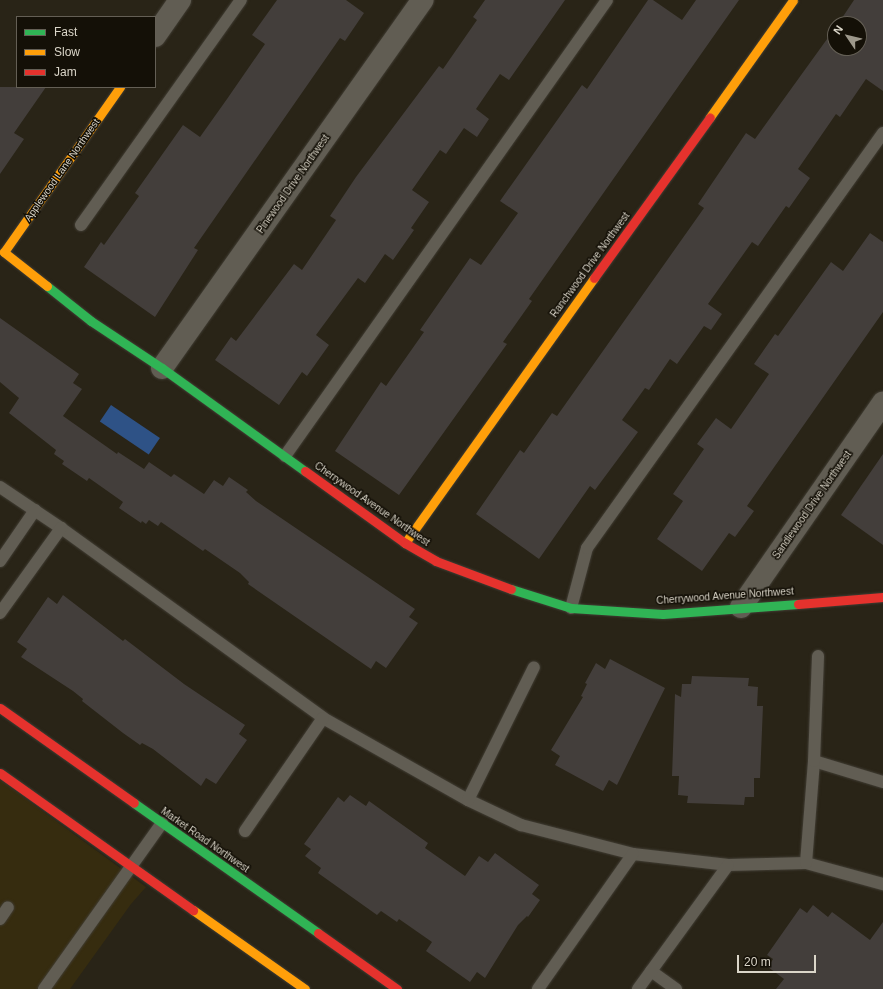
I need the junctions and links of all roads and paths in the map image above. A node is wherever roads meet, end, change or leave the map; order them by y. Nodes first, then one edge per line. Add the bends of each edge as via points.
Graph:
1 (180, 0) edge
2 (241, 0) edge
3 (607, 0) edge
4 (793, 0) edge
5 (416, 3) edge
6 (156, 35) edge
7 (119, 88) edge
8 (883, 133) edge
9 (80, 225) dead end
10 (4, 252) joint
11 (162, 368) junction
12 (883, 403) edge
13 (285, 456) junction
14 (0, 487) edge
15 (35, 510) junction
16 (61, 528) junction
17 (405, 543) junction
18 (0, 561) edge
19 (883, 597) edge
20 (741, 606) junction
21 (571, 608) junction
22 (0, 613) edge
23 (818, 656) dead end
24 (534, 667) dead end
25 (0, 708) edge
26 (323, 718) junction
27 (814, 761) junction
28 (0, 773) edge
29 (883, 782) edge
30 (468, 800) junction
31 (162, 823) junction
32 (245, 831) dead end
33 (633, 854) junction
34 (806, 863) junction
35 (728, 865) junction
36 (132, 866) junction
37 (883, 884) edge
38 (8, 907) dead end
39 (0, 919) edge
40 (651, 971) junction
41 (44, 989) edge
42 (305, 989) edge
43 (397, 989) edge
44 (538, 989) edge
45 (638, 989) edge
46 (676, 989) edge

1 - 6 street
2 - 9 lane
3 - 13 lane
4 - 17 street, Ranchwood Drive Northwest
5 - 11 street, Pinewood Drive Northwest
7 - 10 street, Applewood Lane Northwest
8 - 21 lane via 587,548
10 - 11 street, Cherrywood Avenue Northwest via 90,321
11 - 13 street, Cherrywood Avenue Northwest
12 - 20 street, Sandlewood Drive Northwest
13 - 17 street, Cherrywood Avenue Northwest
14 - 15 lane
15 - 16 lane
15 - 18 lane
16 - 22 lane
16 - 26 lane
17 - 21 street, Cherrywood Avenue Northwest via 436,561 490,582
19 - 20 street, Cherrywood Avenue Northwest
20 - 21 street, Cherrywood Avenue Northwest via 663,614
23 - 27 lane
24 - 30 lane
25 - 31 street, Market Road Northwest
26 - 30 lane
26 - 32 lane
27 - 29 lane
27 - 34 lane
28 - 36 street
30 - 33 lane via 521,825
31 - 36 lane
31 - 43 street, Market Road Northwest
33 - 35 lane
33 - 44 lane
34 - 35 lane
34 - 37 lane
35 - 40 lane
36 - 41 lane
36 - 42 street
38 - 39 lane
40 - 45 lane
40 - 46 lane

